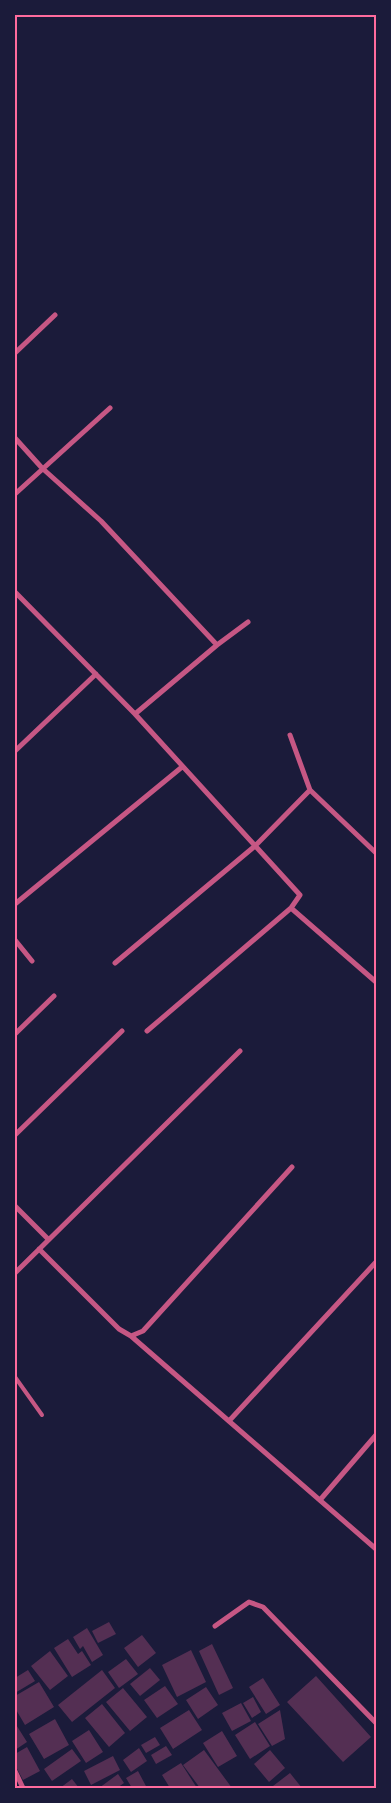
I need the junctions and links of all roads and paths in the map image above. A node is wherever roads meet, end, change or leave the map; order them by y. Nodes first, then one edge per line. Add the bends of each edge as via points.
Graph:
1 (55, 315) dead end
2 (15, 353) edge
3 (110, 408) dead end
4 (15, 438) edge
5 (42, 468) junction
6 (15, 494) edge
7 (15, 592) edge
8 (248, 622) dead end
9 (217, 645) junction
10 (96, 674) junction
11 (135, 714) junction
12 (290, 736) dead end
13 (15, 751) edge
14 (182, 767) junction
15 (310, 790) junction
16 (255, 846) junction
17 (376, 853) edge
18 (15, 904) edge
19 (291, 908) junction
20 (15, 940) edge
21 (32, 961) dead end
22 (115, 963) dead end
23 (376, 982) edge
24 (54, 996) dead end
25 (122, 1031) dead end
26 (146, 1031) dead end
27 (15, 1034) edge
28 (240, 1051) dead end
29 (15, 1136) edge
30 (292, 1167) dead end
31 (15, 1206) edge
32 (48, 1239) junction
33 (39, 1249) junction
34 (376, 1262) edge
35 (15, 1273) edge
36 (131, 1336) junction
37 (15, 1377) edge
38 (42, 1415) dead end
39 (229, 1421) junction
40 (376, 1435) edge
41 (320, 1500) junction
42 (376, 1549) edge
43 (214, 1626) dead end
44 (376, 1723) edge
45 (15, 1771) edge
46 (23, 1788) edge

1 - 2 street
3 - 5 street
4 - 5 street
5 - 6 street
5 - 9 street via 101,521
7 - 10 street
8 - 9 street
9 - 11 street
10 - 11 street
10 - 13 street
11 - 14 street
12 - 15 street
14 - 16 street
14 - 18 street
15 - 16 street
15 - 17 street
16 - 19 street via 300,896
16 - 22 street
19 - 23 street
19 - 26 street
20 - 21 street
24 - 27 street
25 - 29 street
28 - 32 street
30 - 36 street via 143,1331
31 - 32 street
32 - 33 street
33 - 35 street
33 - 36 street via 119,1329
34 - 39 street
36 - 39 street
37 - 38 lane
39 - 41 street
40 - 41 street
41 - 42 street
43 - 44 street via 249,1602 263,1607
45 - 46 street

